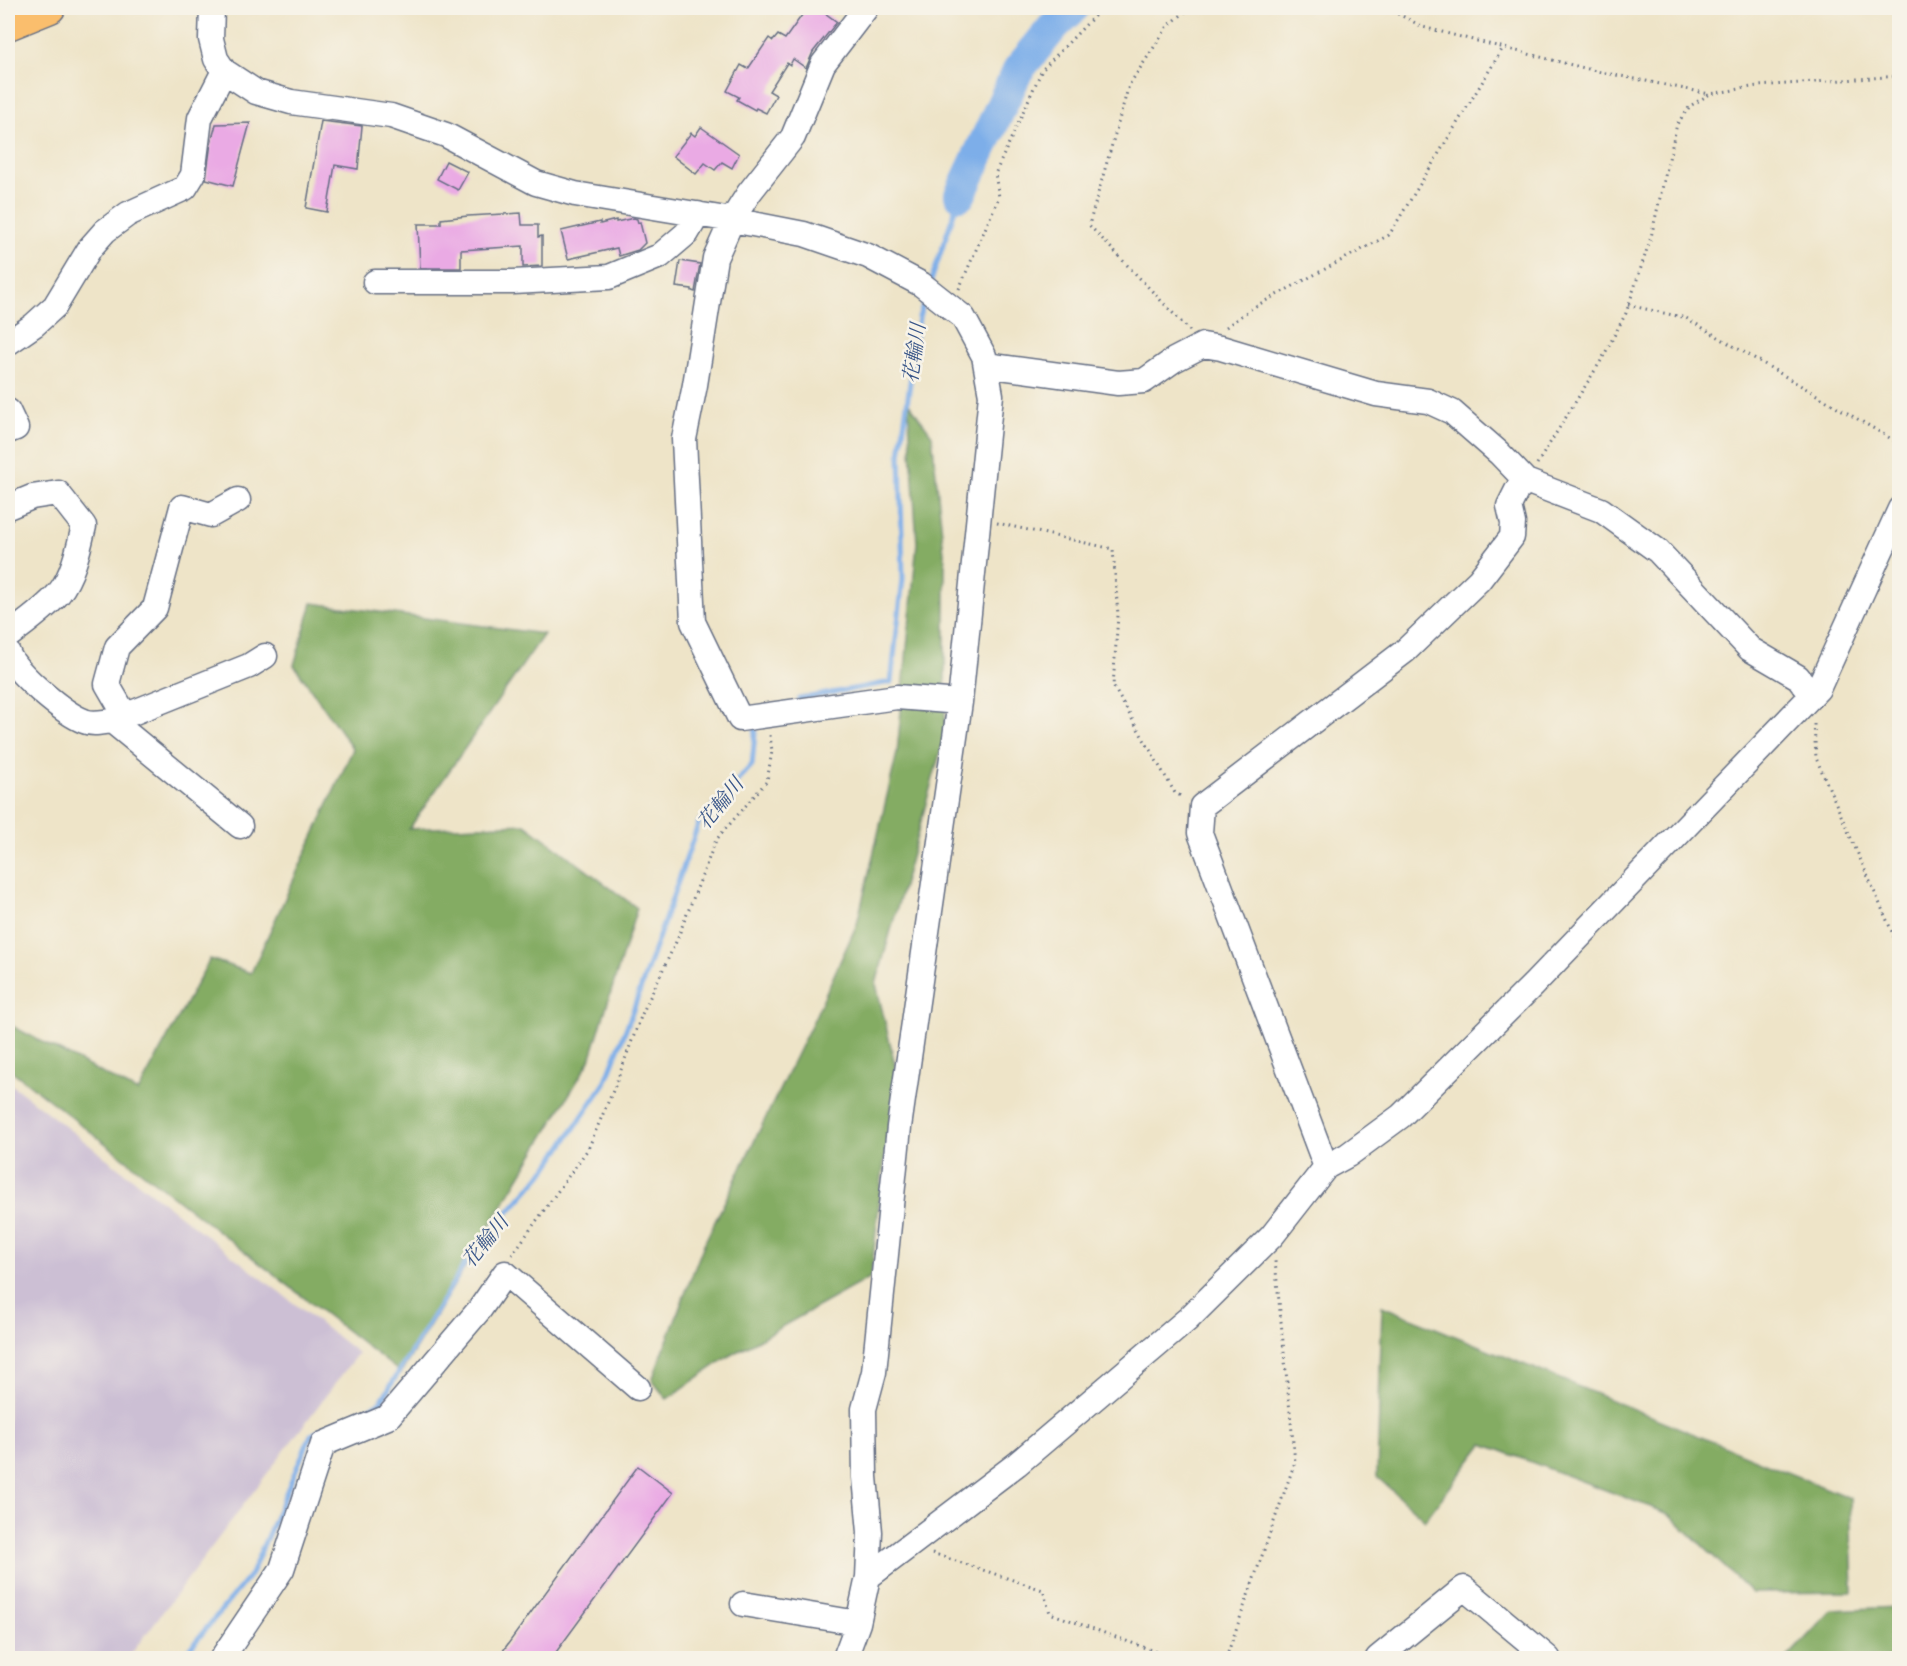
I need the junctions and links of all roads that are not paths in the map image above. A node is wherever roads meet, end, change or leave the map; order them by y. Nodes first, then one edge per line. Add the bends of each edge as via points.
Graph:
1 (50, 8) edge
2 (212, 8) edge
3 (866, 8) edge
4 (8, 25) edge
5 (224, 70) junction
6 (698, 214) junction
7 (732, 220) junction
8 (375, 282) dead end
9 (8, 343) edge
10 (986, 365) junction
11 (8, 411) edge
12 (8, 431) edge
13 (1526, 481) junction
14 (238, 500) dead end
15 (8, 507) edge
16 (1899, 509) edge
17 (8, 636) edge
18 (8, 653) edge
19 (265, 656) dead end
20 (1812, 696) junction
21 (960, 702) junction
22 (118, 718) junction
23 (240, 826) dead end
24 (1326, 1167) junction
25 (638, 1388) dead end
26 (868, 1576) junction
27 (743, 1604) dead end
28 (858, 1623) junction
29 (222, 1659) edge
30 (845, 1659) edge
31 (1378, 1659) edge
32 (1548, 1659) edge

1 - 4 main road
2 - 5 street via 211,39 216,59
3 - 7 street via 823,64 793,137
5 - 6 street via 256,92 282,100 391,116 446,135 536,183 575,194
5 - 9 street via 200,118 193,175 185,188 128,214 105,231 90,248 55,306
6 - 7 street
6 - 8 street via 687,233 660,256 609,277
7 - 10 street via 804,234 868,256 921,284 963,317
7 - 21 street via 715,258 684,439 693,622 740,719 897,697
10 - 13 street via 1118,383 1144,381 1203,345 1221,348 1376,394 1428,401 1452,412
10 - 21 street via 991,395
11 - 12 street via 16,428
13 - 20 street via 1601,510 1658,552 1750,650 1798,677
13 - 24 street via 1509,506 1512,537 1479,580 1405,651 1202,806 1200,833
14 - 22 street via 211,515 182,507 155,608 117,647 107,684
15 - 17 street via 32,497 58,493 84,526 73,566 60,591
16 - 20 street
18 - 22 street via 11,663 41,692 83,721 96,723
19 - 22 street
20 - 24 street via 1401,1116
21 - 26 street via 899,1127 874,1372 864,1409 870,1532
22 - 23 street
24 - 26 street via 1272,1236 1179,1326 1017,1464
25 - 29 street via 505,1273 480,1309 388,1417 323,1444 282,1569
26 - 28 street
27 - 28 street
28 - 30 street
31 - 32 street via 1464,1588

